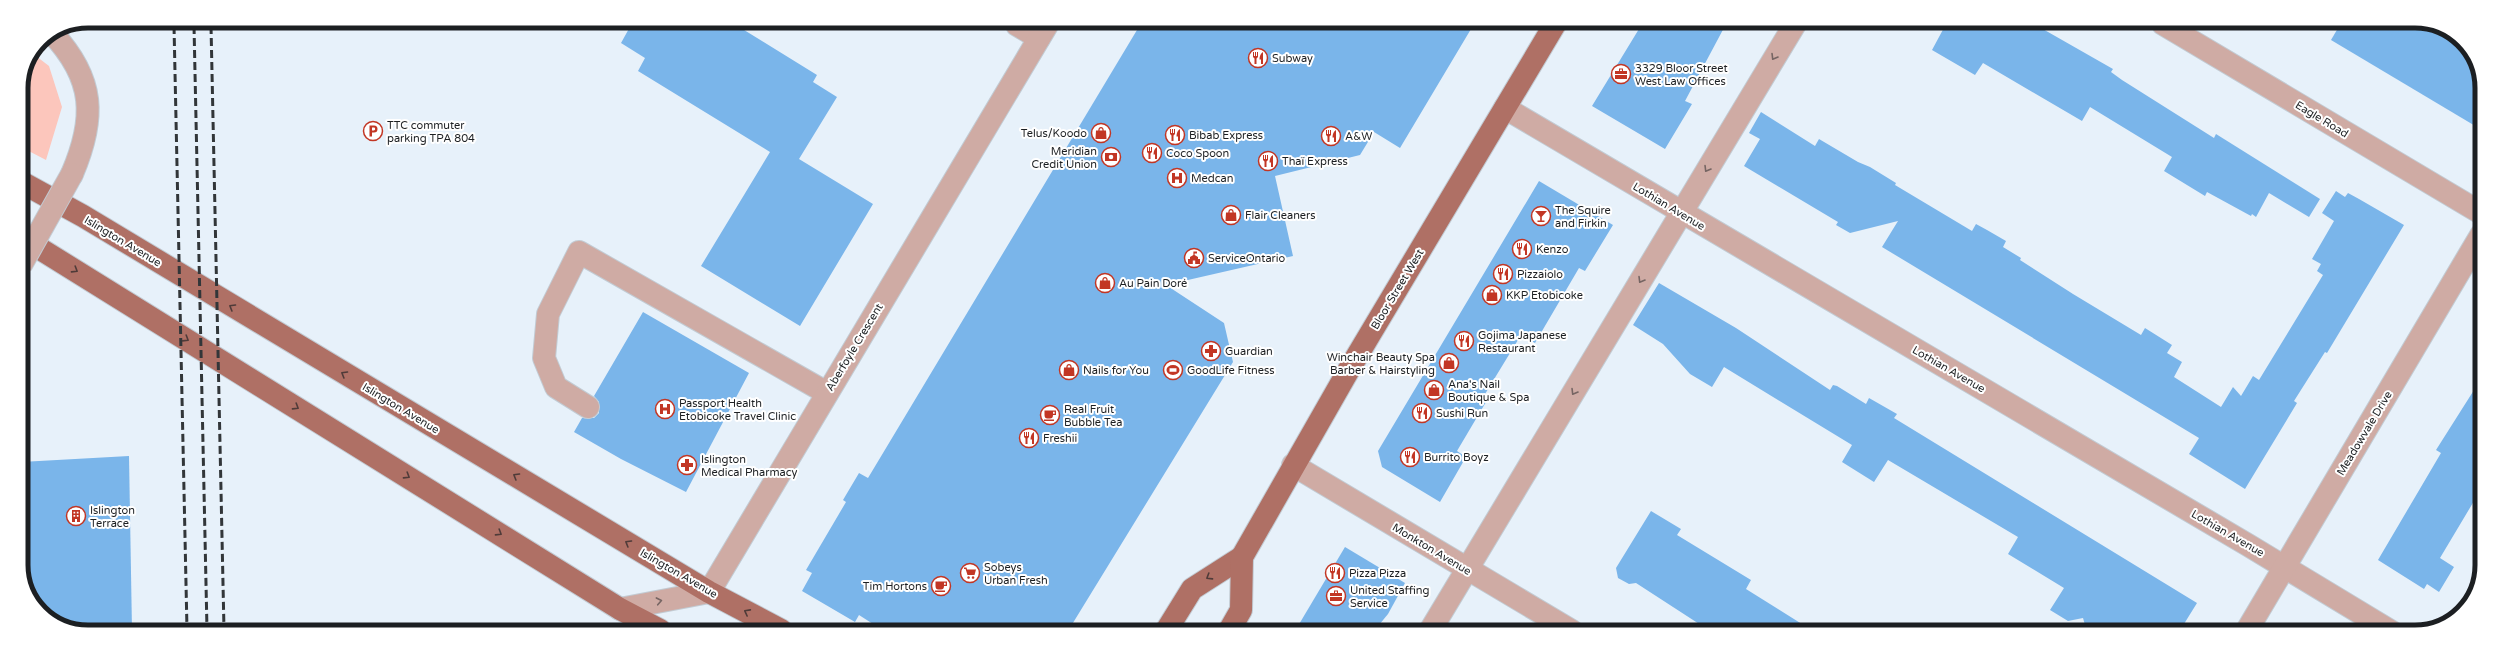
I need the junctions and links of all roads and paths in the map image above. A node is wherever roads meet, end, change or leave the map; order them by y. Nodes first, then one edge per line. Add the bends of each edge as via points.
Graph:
1 (1028, 28) edge
2 (1553, 28) edge
3 (1793, 28) edge
4 (2170, 28) edge
5 (1043, 32) edge
6 (56, 38) edge
7 (1505, 108) junction
8 (28, 186) edge
9 (2475, 209) edge
10 (1681, 213) junction
11 (28, 241) edge
12 (2475, 245) edge
13 (28, 253) edge
14 (827, 393) junction
15 (588, 407) dead end
16 (1294, 465) junction
17 (1242, 556) junction
18 (2285, 567) junction
19 (1467, 570) junction
20 (709, 592) junction
21 (620, 608) junction
22 (651, 625) edge
23 (772, 625) edge
24 (1170, 625) edge
25 (1232, 625) edge
26 (1434, 625) edge
27 (1562, 625) edge
28 (2250, 625) edge
29 (2380, 625) edge

1 - 5 street
2 - 7 main road, Bloor Street West
3 -> 10 street
4 - 9 street, Eagle Road
5 - 14 street, Aberfoyle Crescent
6 - 13 street, bridge via 71,56 85,85 86,131 84,145 72,174
7 - 10 street, Lothian Avenue
7 - 16 main road, Bloor Street West
20 -> 8 main road, Islington Avenue via 83,216
10 - 18 street, Lothian Avenue
10 -> 19 street
11 -> 21 main road
12 - 18 street, Meadowvale Drive
14 - 15 street via 579,252 548,314 544,358 556,387
14 - 20 street, Aberfoyle Crescent
16 - 17 main road, Bloor Street West
16 - 19 street, Monkton Avenue
17 -> 24 main road, Bloor Street West via 1192,588
17 - 25 main road, Bloor Street West via 1241,610
18 - 28 street, Meadowvale Drive
18 - 29 street, Lothian Avenue
19 - 26 street
19 - 27 street, Monkton Avenue
21 -> 20 street
23 -> 20 main road, Islington Avenue
21 - 22 main road

